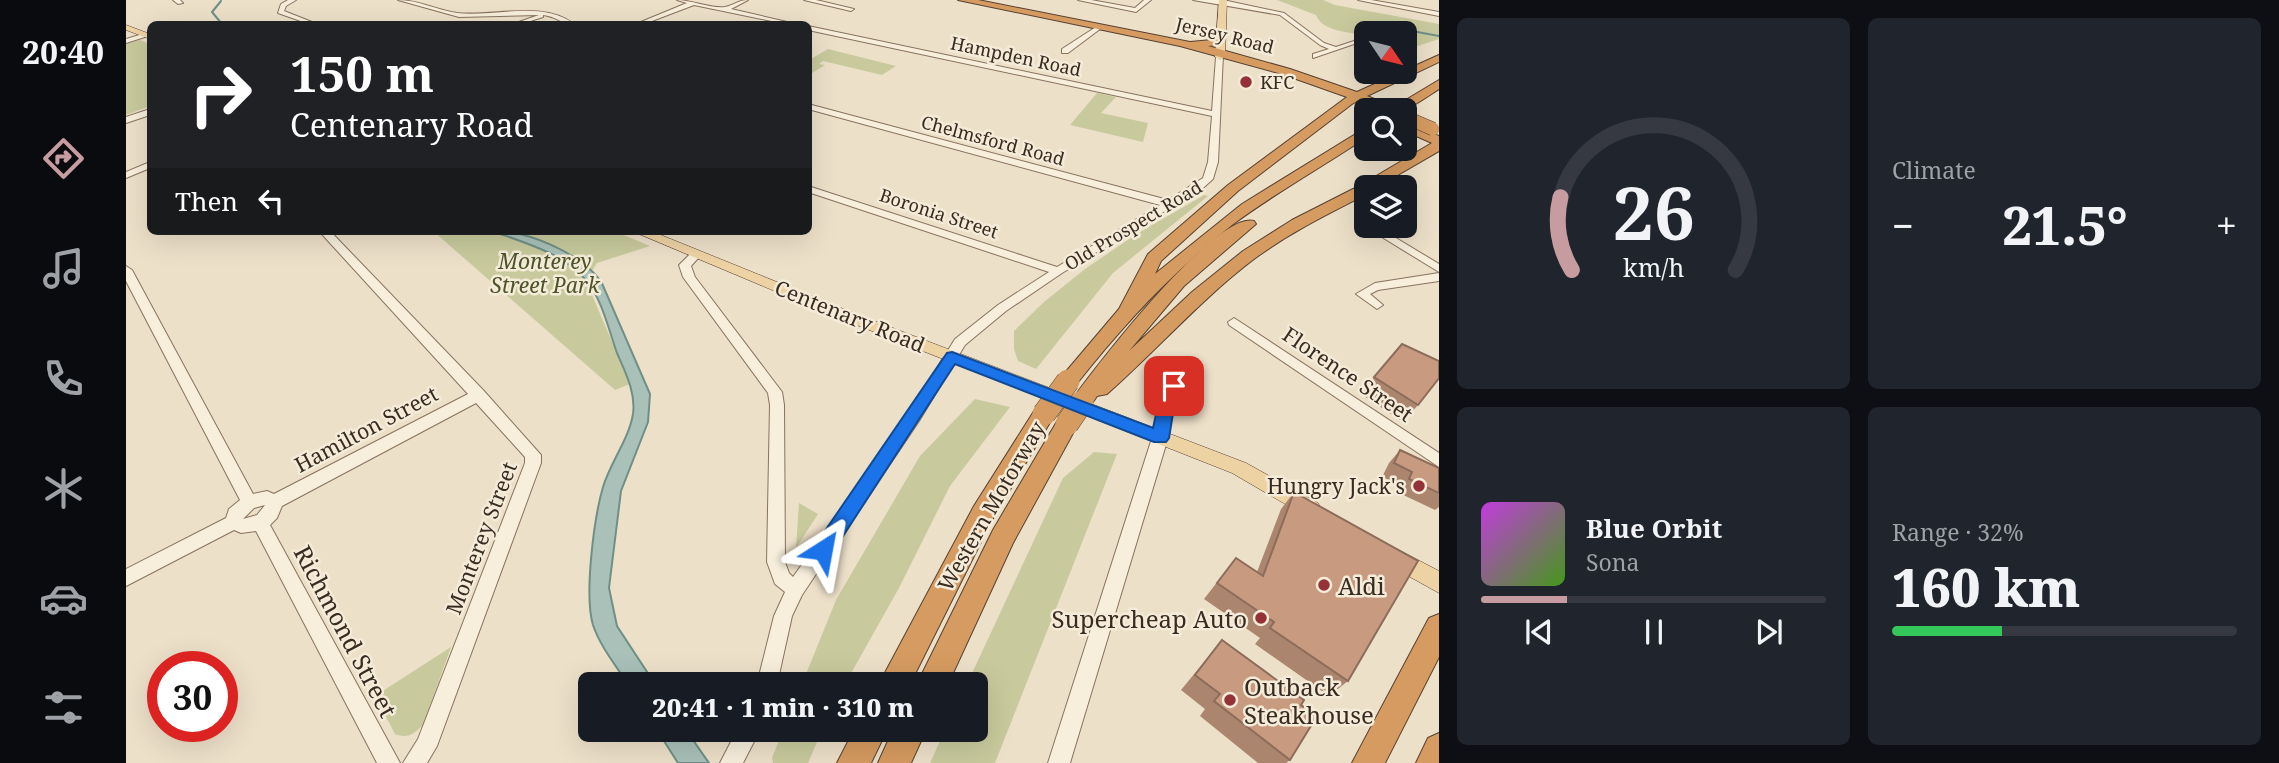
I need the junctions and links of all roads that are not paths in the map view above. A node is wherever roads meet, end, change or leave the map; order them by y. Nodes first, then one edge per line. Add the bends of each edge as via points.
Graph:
1 (293, 0) edge
2 (401, 0) edge
3 (681, 0) edge
4 (745, 0) edge
5 (807, 0) edge
6 (1082, 0) edge
7 (1149, 0) edge
8 (1196, 0) edge
9 (1361, 0) edge
10 (959, 1) edge
11 (1223, 2) edge
12 (693, 3) junction
13 (852, 9) dead end
14 (723, 10) junction
15 (546, 14) junction
16 (1439, 14) edge
17 (306, 21) edge
18 (525, 21) edge
19 (568, 21) edge
20 (647, 21) edge
21 (778, 21) edge
22 (126, 27) edge
23 (1099, 28) junction
24 (812, 29) edge
25 (1222, 33) junction
26 (147, 36) edge
27 (147, 36) edge
28 (126, 41) edge
29 (1185, 43) junction
30 (1354, 43) dead end
31 (1335, 49) junction
32 (1065, 51) dead end
33 (1221, 55) junction
34 (1316, 55) dead end
35 (1439, 55) edge
36 (1249, 62) junction
37 (1418, 64) edge
38 (1220, 71) junction
39 (1291, 72) junction
40 (1364, 84) edge
41 (1439, 84) edge
42 (1439, 97) edge
43 (1369, 98) edge
44 (1417, 98) edge
45 (1354, 100) edge
46 (1354, 100) edge
47 (812, 107) edge
48 (1354, 108) edge
49 (147, 112) edge
50 (1417, 113) edge
51 (1217, 115) junction
52 (126, 120) edge
53 (1417, 127) edge
54 (1435, 136) edge
55 (1354, 140) edge
56 (1354, 155) edge
57 (1439, 162) edge
58 (147, 166) edge
59 (1389, 174) joint
60 (126, 175) edge
61 (812, 190) edge
62 (1354, 194) edge
63 (1169, 204) junction
64 (328, 235) edge
65 (649, 235) edge
66 (1390, 238) edge
67 (696, 254) junction
68 (1439, 269) edge
69 (126, 270) edge
70 (1058, 271) junction
71 (1439, 276) edge
72 (1377, 305) dead end
73 (1128, 308) junction
74 (1234, 322) dead end
75 (952, 357) junction
76 (1183, 365) dead end
77 (1089, 395) junction
78 (479, 396) junction
79 (1056, 419) junction
80 (1160, 438) junction
81 (1439, 461) edge
82 (249, 502) junction
83 (274, 502) junction
84 (1327, 518) edge
85 (234, 522) junction
86 (260, 522) junction
87 (1373, 545) edge
88 (126, 578) edge
89 (1439, 583) edge
90 (796, 590) junction
91 (1439, 627) edge
92 (769, 672) edge
93 (900, 672) edge
94 (938, 672) edge
95 (743, 742) edge
96 (864, 742) edge
97 (904, 742) edge
98 (1439, 750) edge
99 (733, 760) edge
100 (389, 763) edge
101 (414, 763) edge
102 (853, 763) edge
103 (894, 763) edge
104 (1059, 763) edge
105 (1368, 763) edge
106 (1432, 763) edge

1 - 17 street via 280,12
2 - 15 street via 460,16
3 - 12 street
4 - 14 street
5 - 13 street
6 - 7 street via 1136,10
8 - 11 street
9 - 16 street
10 - 23 highway, Jersey Road
11 - 25 main road, Old Prospect Road
11 - 31 street via 1283,15
12 - 14 street
12 - 20 street
14 - 21 street
15 - 18 street
15 - 19 street
22 - 26 main road
23 - 29 highway, Jersey Road
23 - 32 street
23 - 33 highway, Jersey Road
24 - 51 street, Hampden Road
25 - 29 highway via 1212,44
25 - 33 main road, Old Prospect Road
25 - 36 highway via 1231,48
27 - 28 street
29 - 33 highway, Jersey Road
30 - 31 street
31 - 34 street
33 - 36 highway, Jersey Road
33 - 38 street, Old Prospect Road
35 - 37 highway
35 - 43 highway
36 - 38 highway via 1227,65
36 - 39 highway, Jersey Road
36 - 45 highway, Jersey Road
38 - 51 street, Old Prospect Road
39 - 40 highway
39 - 46 highway, Jersey Road
41 - 44 highway
42 - 50 highway
47 - 63 street, Chelmsford Road
48 - 73 highway via 1233,188 1164,247
49 - 52 street
51 - 63 street, Old Prospect Road via 1208,178
53 - 54 highway
54 - 59 highway
55 - 73 highway, Western Motorway via 1212,233
56 - 77 highway, Western Motorway via 1243,228 1189,272 1110,358
57 - 59 highway via 1411,165
58 - 60 street
61 - 70 street, Boronia Street
62 - 77 highway via 1235,265
63 - 70 street, Old Prospect Road
64 - 78 street, Monterey Street
65 - 67 main road, Centenary Road
66 - 68 street
67 - 75 main road, Centenary Road
67 - 90 street via 685,265 689,277 775,392 776,562 781,578
69 - 82 street
70 - 75 street, Old Prospect Road via 960,342
71 - 72 street via 1375,287 1362,294
73 - 79 highway, Western Motorway, bridge via 1068,381
74 - 81 street, Florence Street
75 - 80 main road, Centenary Road
75 - 90 street, Old Prospect Road
76 - 80 street via 1166,407
77 - 79 highway, Western Motorway, bridge
78 - 83 street, Hamilton Street
78 - 101 street, Monterey Street via 530,450 533,459 426,746
79 - 93 highway, Western Motorway via 1011,465
79 - 94 highway, Western Motorway
80 - 84 main road, Centenary Road via 1239,468
80 - 104 street
82 - 83 street via 267,498
82 - 85 street via 239,509
83 - 86 street via 270,514
85 - 86 street via 247,527
85 - 88 street
86 - 100 street, Richmond Street
87 - 89 main road
90 - 92 street, Old Prospect Road via 783,617
91 - 105 highway
95 - 99 street
96 - 102 highway
97 - 103 highway
98 - 106 highway

